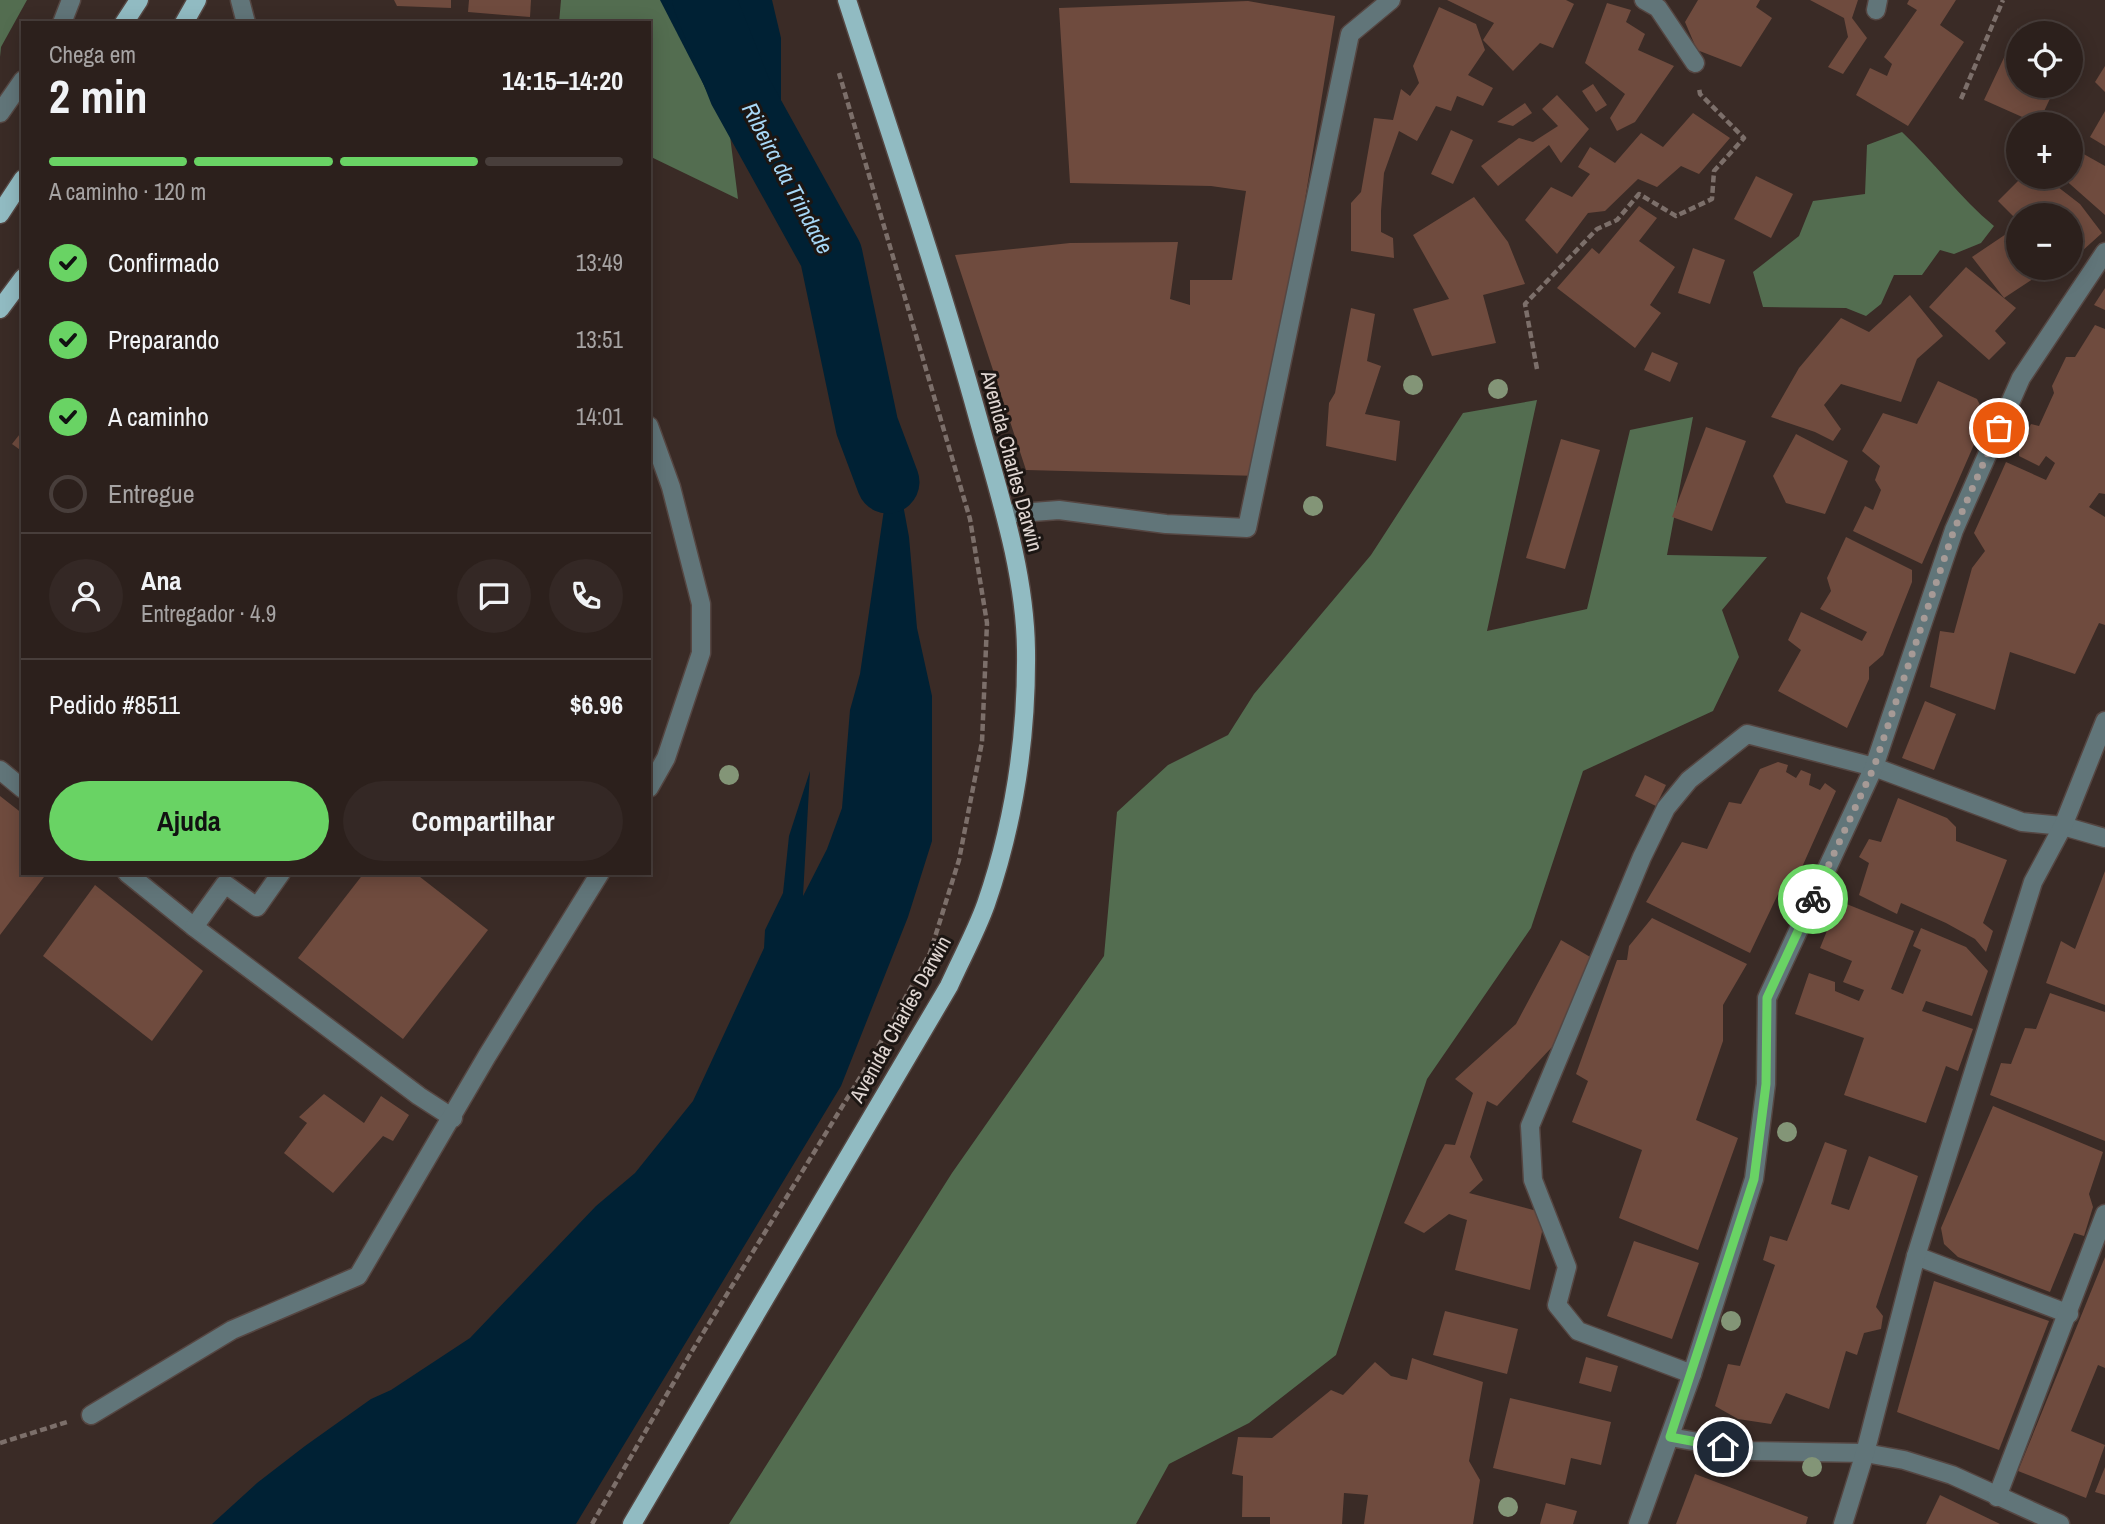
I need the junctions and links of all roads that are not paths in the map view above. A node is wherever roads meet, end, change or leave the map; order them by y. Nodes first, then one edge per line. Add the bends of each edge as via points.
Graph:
1 (71, 0) edge
2 (139, 0) edge
3 (197, 0) edge
4 (240, 0) edge
5 (847, 0) edge
6 (1391, 0) edge
7 (1644, 0) edge
8 (63, 21) edge
9 (125, 21) edge
10 (185, 21) edge
11 (245, 21) edge
12 (1695, 63) road end
13 (21, 83) edge
14 (0, 113) edge
15 (21, 182) edge
16 (0, 214) edge
17 (2105, 252) edge
18 (21, 281) edge
19 (0, 309) edge
20 (651, 432) edge
21 (1005, 514) junction
22 (2105, 721) edge
23 (1874, 767) junction
24 (0, 770) edge
25 (651, 784) edge
26 (21, 787) edge
27 (2063, 827) junction
28 (2105, 838) edge
29 (129, 875) edge
30 (280, 875) edge
31 (599, 875) edge
32 (194, 927) junction
33 (453, 1118) junction
34 (2105, 1214) edge
35 (1916, 1256) junction
36 (2069, 1314) junction
37 (1692, 1374) junction
38 (91, 1415) road end
39 (1670, 1437) junction
40 (1865, 1453) junction
41 (1997, 1497) junction
42 (632, 1524) edge
43 (1638, 1524) edge
44 (1843, 1524) edge
45 (2060, 1524) edge

1 - 8 street
2 - 9 main road
3 - 10 main road
4 - 11 street
5 - 21 main road, Avenida Charles Darwin via 954,332
6 - 21 street via 1350,34 1247,528 1166,524 1059,510
7 - 12 street via 1658,8
13 - 14 street
15 - 16 main road
17 - 23 street via 2021,377 1954,530
18 - 19 main road
20 - 25 street via 671,487 701,604 701,653 666,758
21 - 42 main road, Avenida Charles Darwin via 1024,622 1023,716 1007,835 985,906 949,986
22 - 27 street
23 - 27 street via 2022,822
23 - 37 street via 1767,998 1766,1084 1754,1179
23 - 37 street via 1747,734 1689,780 1666,808 1642,857 1530,1126 1533,1180 1567,1267 1557,1305 1578,1331
24 - 26 street
27 - 28 street
27 - 35 street via 2033,882
29 - 32 street
30 - 32 street via 257,907 225,884
31 - 33 street
32 - 33 street
33 - 38 street via 358,1276 232,1330
34 - 36 street
35 - 36 street
35 - 40 street
36 - 41 street
37 - 39 street
39 - 40 street via 1749,1451
39 - 43 street
40 - 41 street via 1952,1475
40 - 44 street
41 - 45 street

